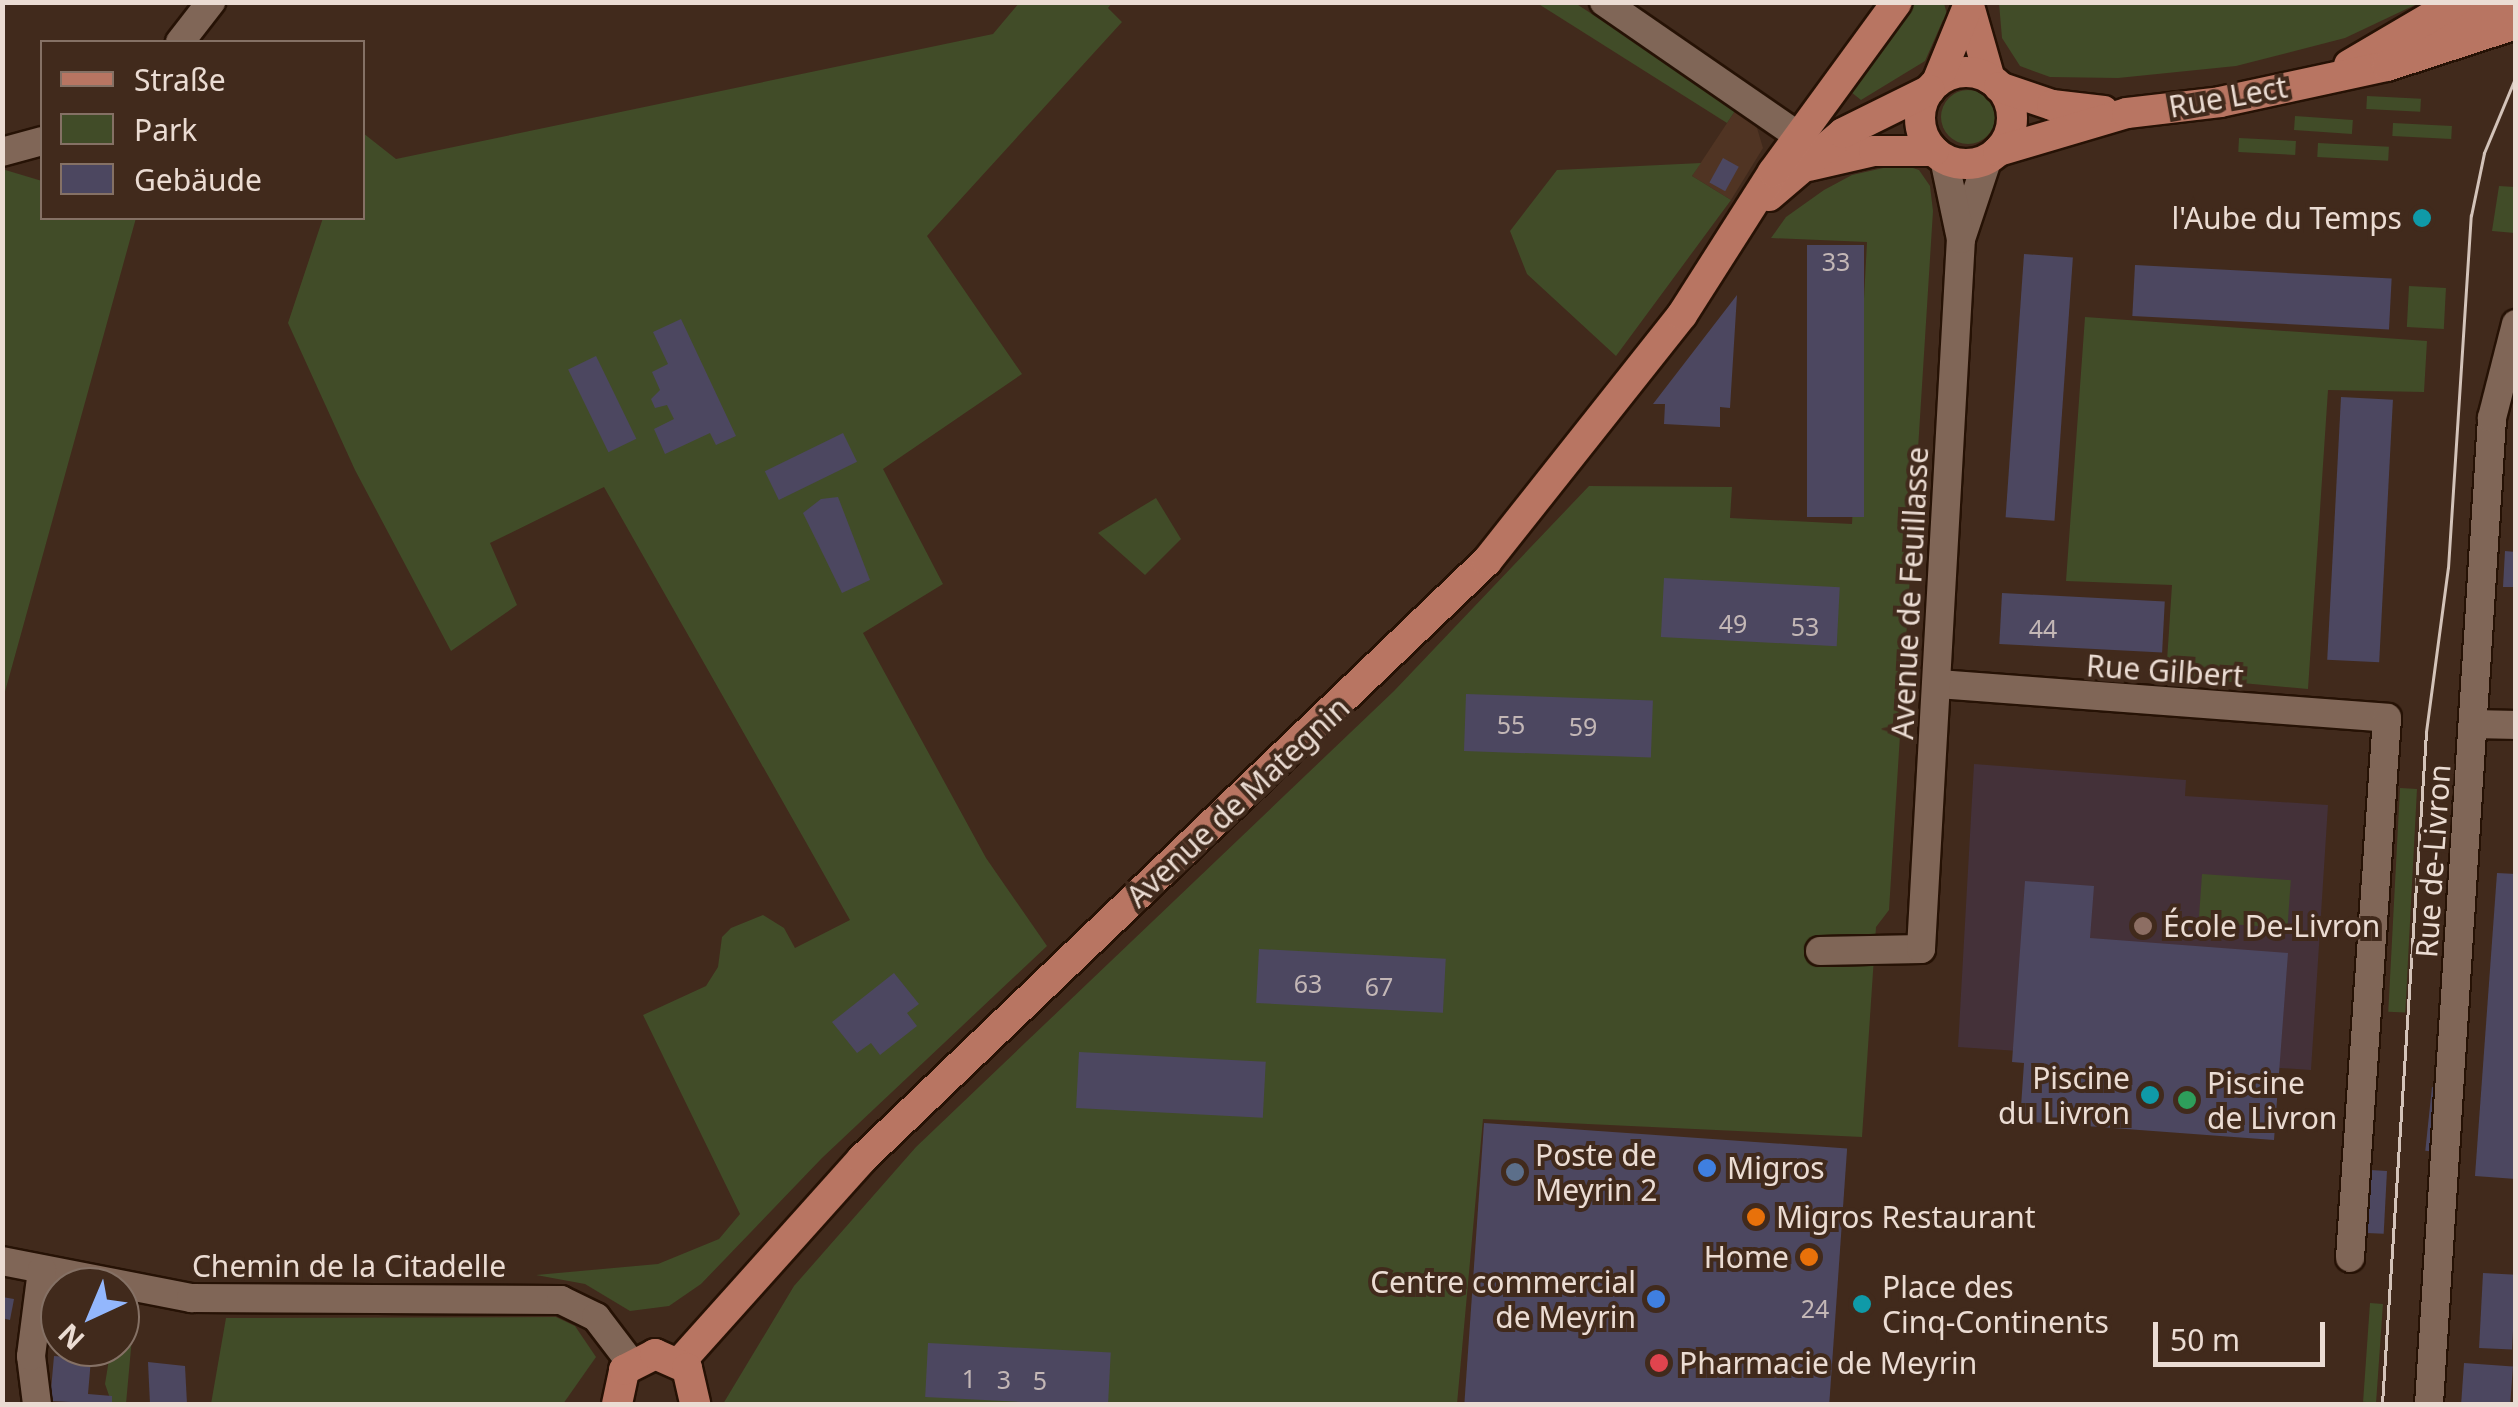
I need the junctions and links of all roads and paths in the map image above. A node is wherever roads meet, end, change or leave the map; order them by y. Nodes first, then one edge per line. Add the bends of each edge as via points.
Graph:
1 (211, 2) edge
2 (1604, 2) edge
3 (1897, 2) edge
4 (2456, 2) edge
5 (2510, 2) edge
6 (1968, 4) edge
7 (2516, 24) edge
8 (182, 40) edge
9 (2329, 77) junction
10 (1994, 83) junction
11 (1933, 86) junction
12 (2127, 113) junction
13 (1800, 137) junction
14 (40, 142) edge
15 (2, 152) edge
16 (1939, 154) junction
17 (1993, 154) junction
18 (1804, 168) junction
19 (1756, 208) junction
20 (1961, 240) junction
21 (2516, 324) edge
22 (1939, 684) junction
23 (2387, 718) joint
24 (2475, 724) junction
25 (2516, 725) edge
26 (1820, 951) dead end
27 (2350, 1258) dead end
28 (2, 1261) edge
29 (40, 1270) edge
30 (40, 1286) edge
31 (140, 1288) edge
32 (680, 1362) junction
33 (631, 1363) junction
34 (36, 1404) edge
35 (617, 1404) edge
36 (695, 1404) edge
37 (2429, 1404) edge

1 - 8 street
2 - 13 street
3 - 13 main road, Avenue de Mategnin
4 - 9 main road, Rue Lect
5 - 9 main road, Rue Lect
6 - 10 main road
6 - 11 main road
7 - 9 main road, Rue Lect via 2387,66
9 - 12 main road, Rue Lect via 2220,102
10 - 11 main road via 1967,72
10 - 12 main road, Rue Lect via 2052,105
10 - 17 main road via 2012,120
11 - 16 main road via 1921,126
11 - 18 main road, Avenue de Mategnin via 1852,127
12 - 17 main road, Rue Lect
13 - 19 main road, Avenue de Mategnin
14 - 15 street
16 - 17 main road via 1966,164
16 - 18 main road, Avenue de Mategnin via 1874,151
16 - 20 street, Avenue de Feuillasse
17 - 20 street, Avenue de Feuillasse
18 - 19 main road, Avenue de Mategnin
19 - 32 main road, Avenue de Mategnin via 1624,393 1487,560 862,1159
20 - 22 street, Avenue de Feuillasse
21 - 24 street, Rue de-Livron via 2492,418
22 - 23 street, Rue Gilbert
22 - 26 street, Avenue de Feuillasse via 1921,949
23 - 27 street, Rue de-Livron
24 - 25 street
24 - 37 street, Rue de-Livron
28 - 29 street, Chemin de la Citadelle
30 - 34 street via 31,1356
31 - 33 street, Chemin de la Citadelle via 191,1298 561,1300 596,1317
32 - 33 main road via 656,1354
32 - 36 main road via 694,1382
33 - 35 main road via 618,1380

